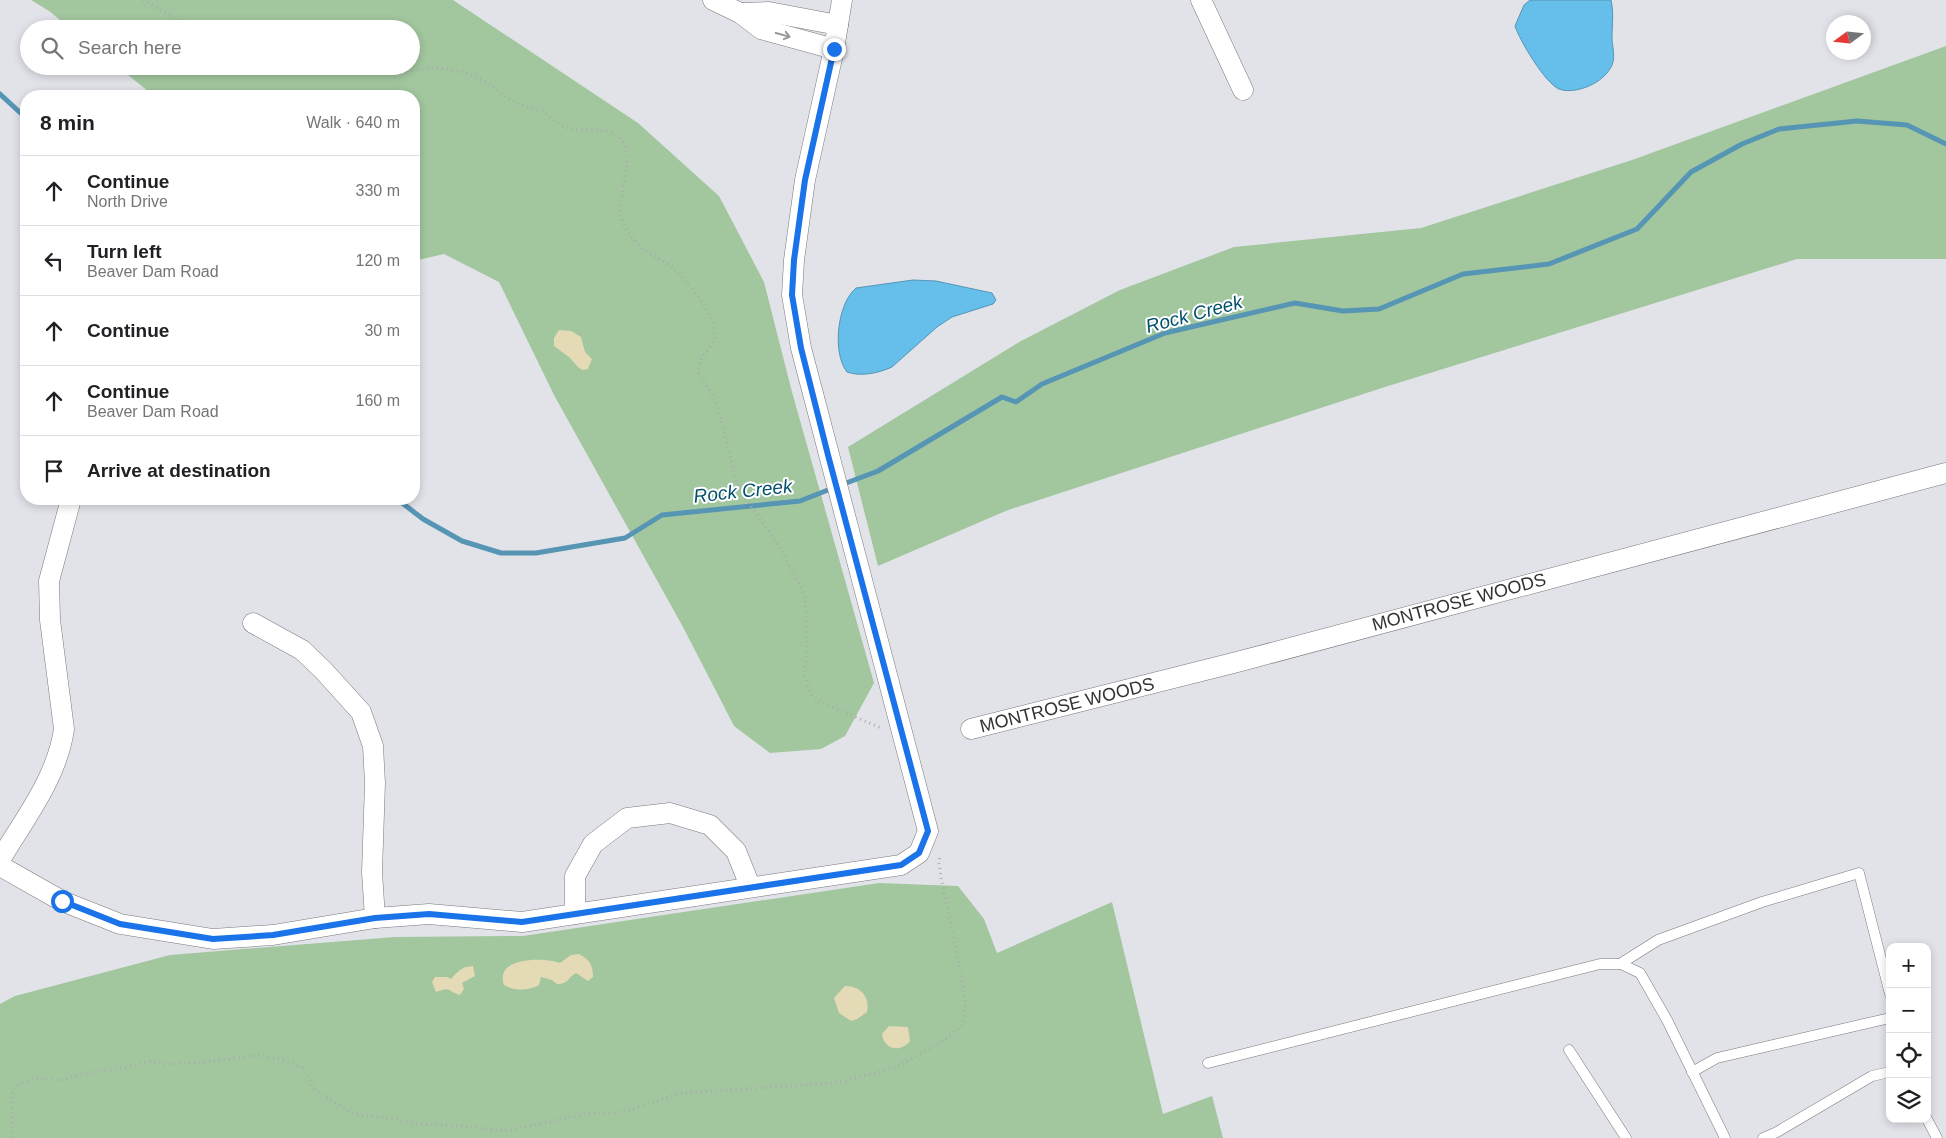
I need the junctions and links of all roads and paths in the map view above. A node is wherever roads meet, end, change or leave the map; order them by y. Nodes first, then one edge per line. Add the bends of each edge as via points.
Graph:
1 (143, 0) edge
2 (713, 0) edge
3 (842, 0) edge
4 (1201, 0) edge
5 (740, 13) junction
6 (178, 20) edge
7 (838, 25) junction
8 (834, 49) junction
9 (420, 69) edge
10 (1243, 90) dead end
11 (1946, 473) edge
12 (69, 505) edge
13 (253, 623) dead end
14 (972, 729) dead end
15 (903, 738) junction
16 (0, 860) edge
17 (0, 866) edge
18 (750, 886) junction
19 (575, 914) junction
20 (375, 918) junction
21 (958, 956) dead end
22 (1620, 964) junction
23 (1888, 988) edge
24 (1886, 1019) edge
25 (1569, 1050) dead end
26 (1208, 1063) dead end
27 (1692, 1072) junction
28 (1886, 1073) edge
29 (1930, 1123) edge
30 (13, 1138) edge
31 (1626, 1138) edge
32 (1725, 1138) edge
33 (1763, 1138) edge
34 (1937, 1138) edge

1 - 6 path
2 - 5 street
3 - 7 street
4 - 10 street
5 - 7 street via 769,12
5 -> 8 street via 761,29
7 - 8 street
8 - 15 street via 805,180 792,295 801,348
9 - 15 path via 442,68 479,78 512,101 539,110 564,127 604,131 625,144 627,158 620,200 622,222 640,246 672,267 684,280 712,321 715,334 700,360 698,371 719,411 736,480 781,549 805,596 807,652 804,675 811,694 818,701
11 - 14 street, MONTROSE WOODS via 1241,661
12 - 16 street via 49,581 50,620 64,729 62,747 49,780
13 - 20 street via 302,650 361,712 372,746 375,783 372,872
15 - 18 street via 928,831 919,853 901,865
17 - 20 street via 62,901 120,924 213,939 265,936
18 - 19 street
18 - 19 street via 736,851 710,825 670,813 627,818 593,844 575,876
19 - 20 street via 522,922 429,914
21 - 30 path via 966,1009 961,1026 940,1043 894,1068 840,1082 680,1093 613,1114 590,1113 505,1131 417,1124 354,1114 316,1091 302,1068 284,1060 258,1055 198,1063 152,1061 62,1080 23,1082 12,1094
22 - 23 lane via 1658,940 1762,902 1859,873
22 - 26 lane via 1600,964
22 - 27 lane via 1640,973
24 - 27 lane via 1717,1058
25 - 31 lane
27 - 32 lane
28 - 33 lane via 1872,1076
29 - 34 lane

